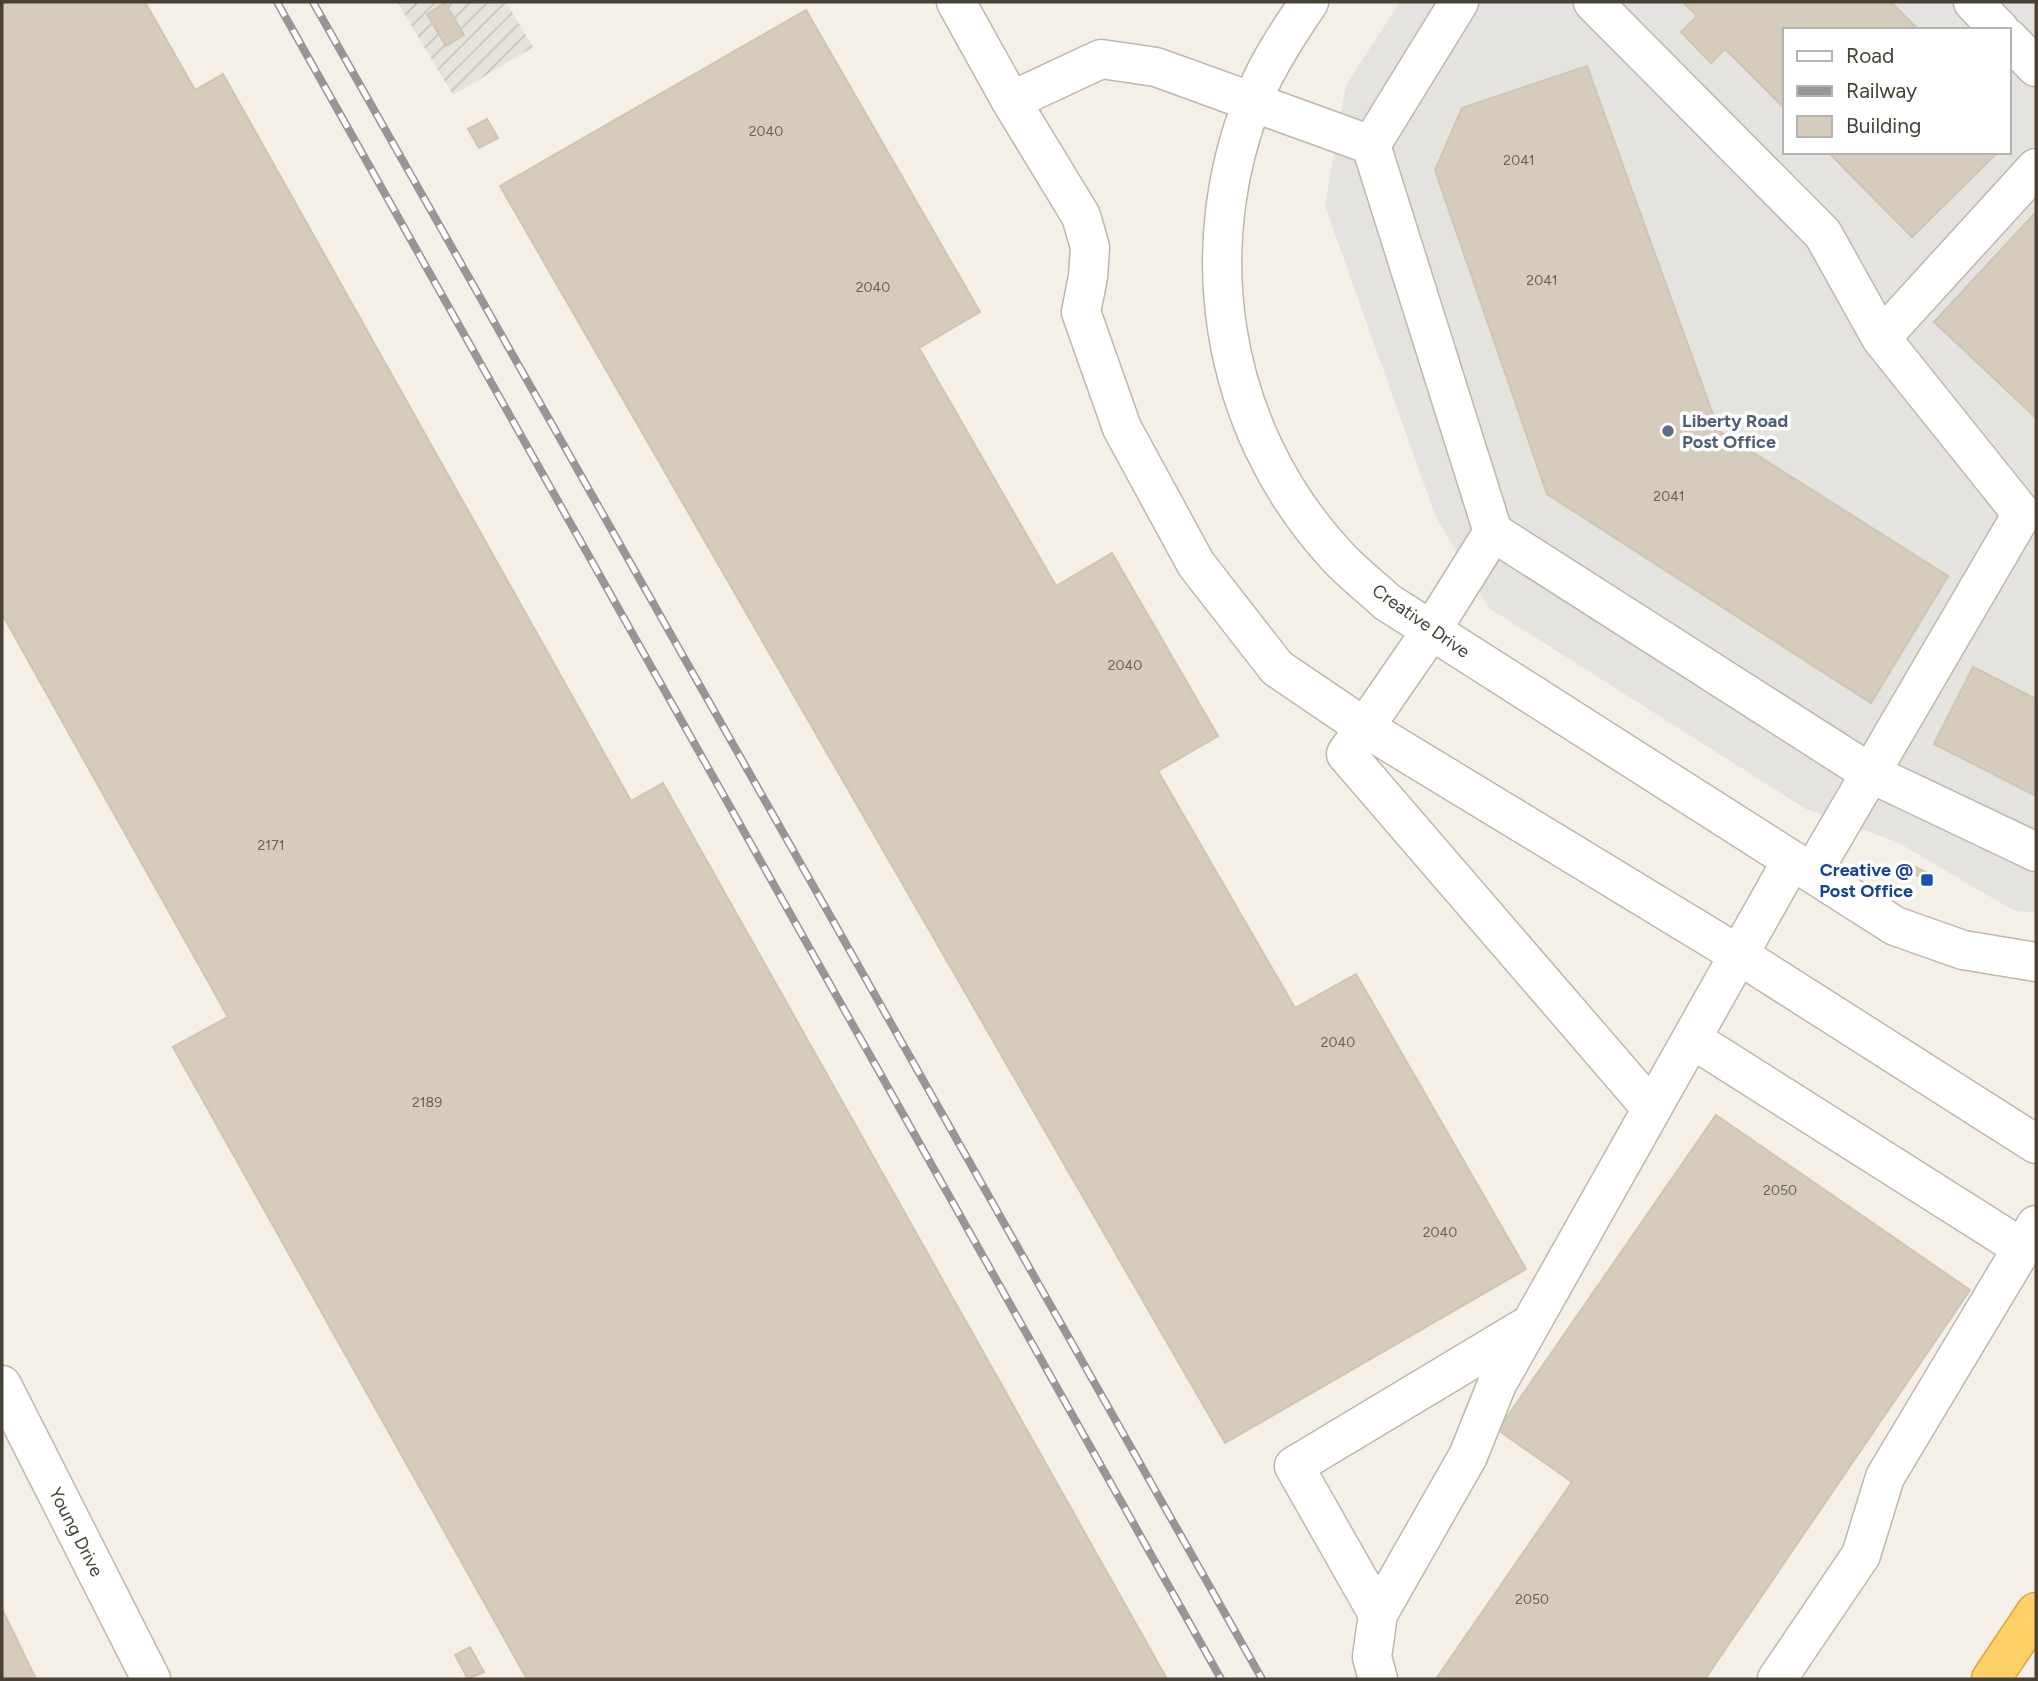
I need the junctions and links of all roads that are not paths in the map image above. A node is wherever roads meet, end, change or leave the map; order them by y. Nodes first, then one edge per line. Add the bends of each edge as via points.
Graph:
1 (957, 2) edge
2 (1309, 2) edge
3 (1459, 2) edge
4 (1593, 2) edge
5 (1973, 2) edge
6 (1998, 28) edge
7 (2010, 40) edge
8 (2036, 67) edge
9 (1011, 101) junction
10 (1254, 102) junction
11 (1371, 145) junction
12 (2036, 168) edge
13 (1881, 338) junction
14 (1493, 532) junction
15 (1431, 631) junction
16 (1364, 727) junction
17 (1870, 773) junction
18 (2036, 852) edge
19 (1802, 866) junction
20 (1739, 955) junction
21 (2036, 962) edge
22 (1692, 1039) junction
23 (1652, 1110) junction
24 (2036, 1144) edge
25 (2029, 1236) edge
26 (1531, 1324) junction
27 (2, 1385) edge
28 (2036, 1612) edge
29 (1378, 1614) junction
30 (151, 1679) edge
31 (1378, 1679) edge
32 (1777, 1679) edge
33 (1991, 1679) edge

1 - 9 street
2 - 10 street, Creative Drive via 1281,44
3 - 11 street
4 - 13 street via 1823,234
5 - 6 street
7 - 8 street
9 - 10 street via 1101,59 1156,67
9 - 16 street via 1081,216 1090,247 1081,312 1122,428 1196,564 1277,668
10 - 11 street
10 - 15 street, Creative Drive via 1226,197 1221,258 1224,310 1236,375 1258,436 1293,500 1336,555 1387,602
11 - 14 street
12 - 13 street
13 - 17 street via 2022,514
14 - 15 street
14 - 17 street
15 - 16 street
15 - 19 street, Creative Drive
16 - 20 street
16 - 23 street via 1346,754
17 - 18 street
17 - 19 street
19 - 20 street
19 - 21 street, Creative Drive via 1895,926 1963,950
20 - 22 street
20 - 24 street
22 - 23 street
22 - 25 street
23 - 26 street
25 - 32 street via 1885,1477 1861,1555
26 - 29 street via 1497,1384 1468,1457
26 - 29 street via 1294,1466
27 - 30 street, Young Drive
28 - 33 highway
29 - 31 street via 1372,1657

